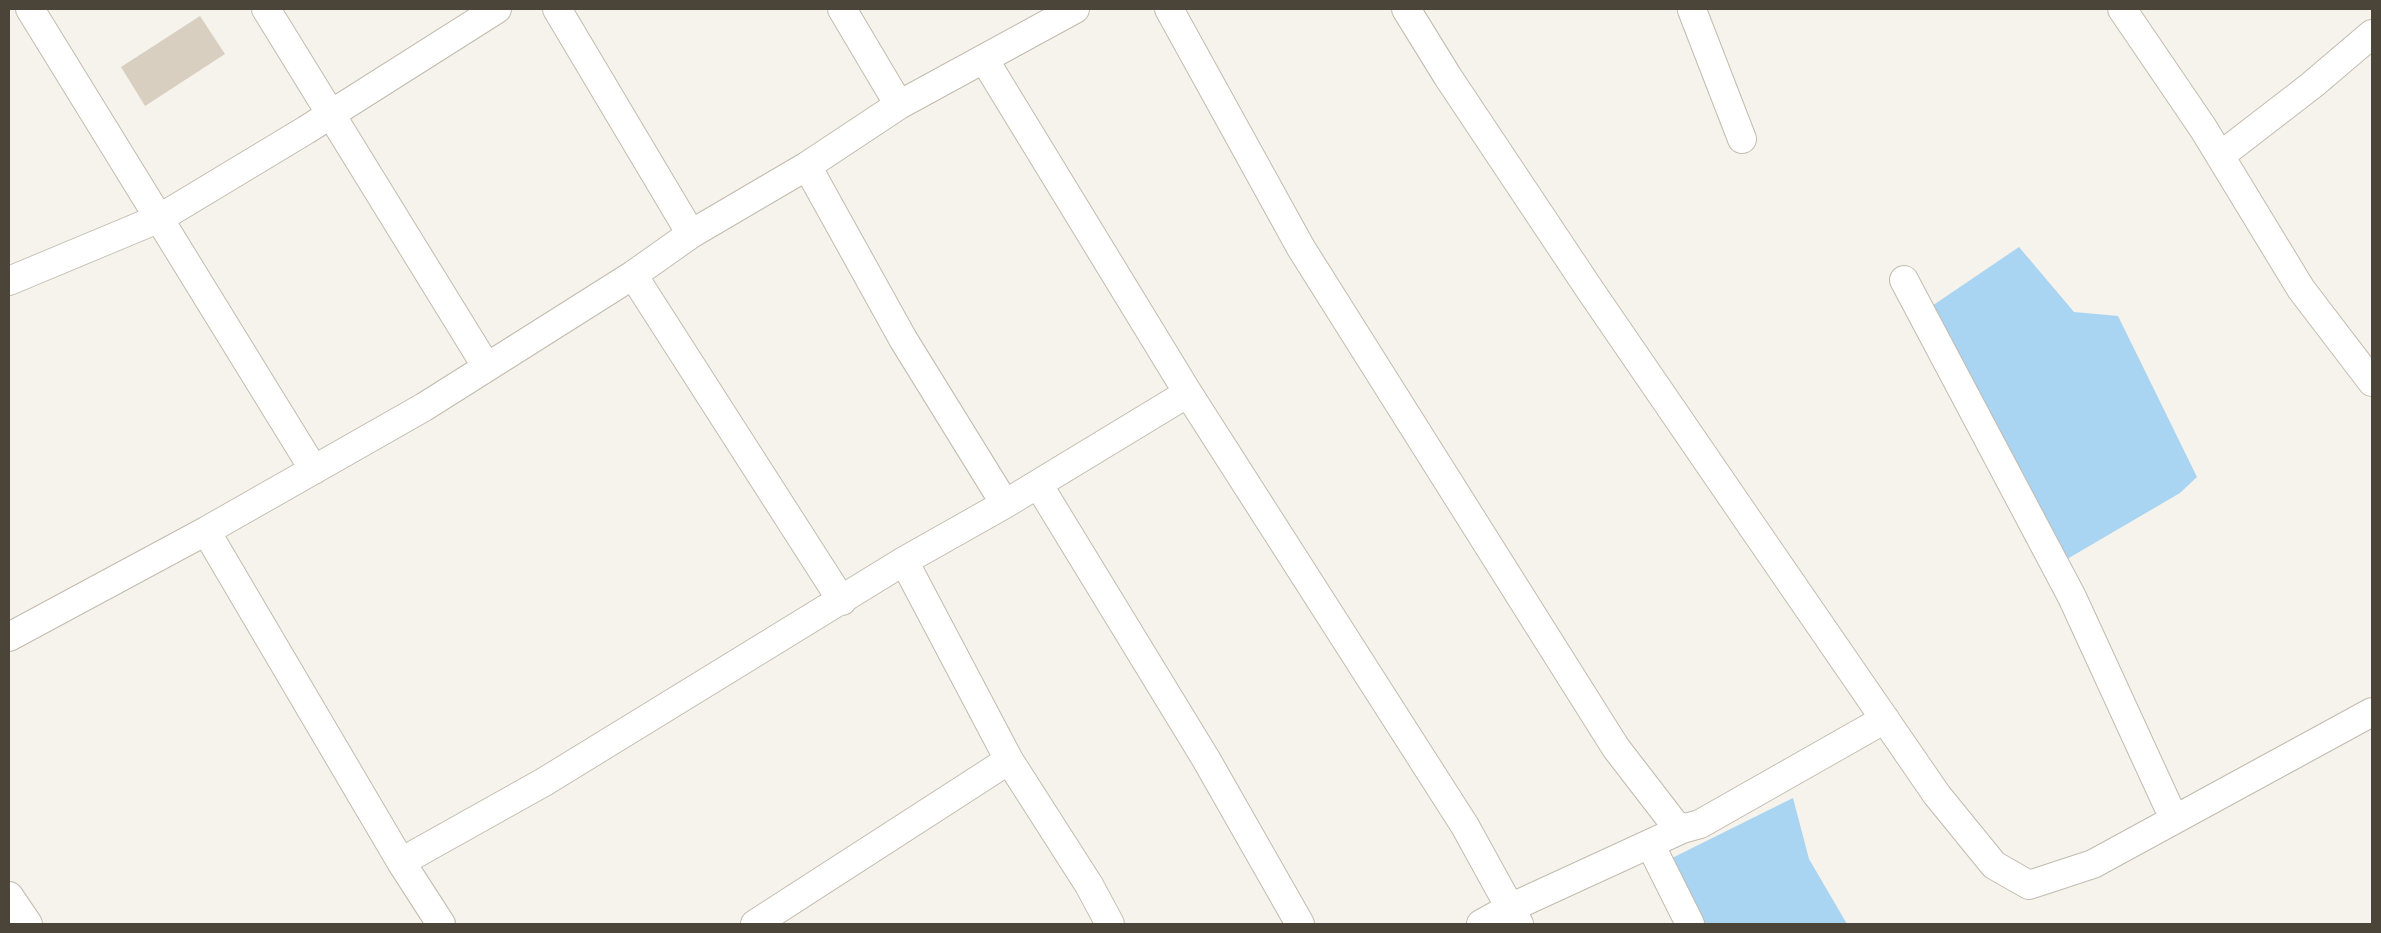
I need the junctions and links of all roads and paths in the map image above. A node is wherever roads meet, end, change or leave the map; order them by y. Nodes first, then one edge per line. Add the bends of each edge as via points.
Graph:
1 (30, 9) edge
2 (266, 9) edge
3 (497, 9) edge
4 (556, 9) edge
5 (842, 9) edge
6 (1075, 9) edge
7 (1169, 9) edge
8 (1406, 9) edge
9 (1686, 9) edge
10 (2122, 9) edge
11 (2372, 34) edge
12 (984, 59) junction
13 (899, 105) junction
14 (330, 115) junction
15 (1742, 139) dead end
16 (2220, 156) junction
17 (807, 166) junction
18 (160, 218) junction
19 (691, 234) junction
20 (633, 275) junction
21 (1904, 280) dead end
22 (9, 281) edge
23 (486, 366) junction
24 (2372, 382) edge
25 (1188, 393) junction
26 (314, 470) junction
27 (1038, 484) junction
28 (1005, 504) junction
29 (206, 532) junction
30 (904, 562) junction
31 (842, 601) junction
32 (9, 637) edge
33 (2372, 712) edge
34 (1885, 719) junction
35 (1010, 760) junction
36 (2174, 819) junction
37 (1682, 829) junction
38 (1650, 844) junction
39 (401, 862) junction
40 (9, 896) edge
41 (1515, 916) edge
42 (28, 924) edge
43 (441, 924) edge
44 (755, 924) edge
45 (1110, 924) edge
46 (1300, 924) edge
47 (1480, 924) edge
48 (1690, 924) edge

1 - 18 street
2 - 14 street
3 - 14 street
4 - 19 street
5 - 13 street
6 - 12 street
7 - 37 street via 1321,280 1616,748 1673,822
8 - 34 street via 1590,290
9 - 15 street
10 - 16 street
11 - 16 street
12 - 13 street
12 - 25 street
13 - 17 street
14 - 18 street
14 - 23 street
16 - 24 street via 2301,289
17 - 19 street
17 - 28 street via 903,338
18 - 22 street
18 - 26 street
19 - 20 street
20 - 23 street
20 - 31 street
21 - 36 street via 2072,597
23 - 26 street via 424,407
25 - 27 street
25 - 41 street via 1465,826
26 - 29 street
27 - 28 street
27 - 46 street via 1206,759
28 - 30 street
29 - 32 street
29 - 39 street
30 - 31 street
30 - 35 street
31 - 39 street via 544,782
33 - 36 street
34 - 36 street via 1938,795 1994,865 2029,885 2093,864
34 - 37 street via 1700,824
35 - 44 street
35 - 45 street
37 - 38 street
38 - 41 street
38 - 48 street
39 - 43 street
40 - 42 street
41 - 47 street

